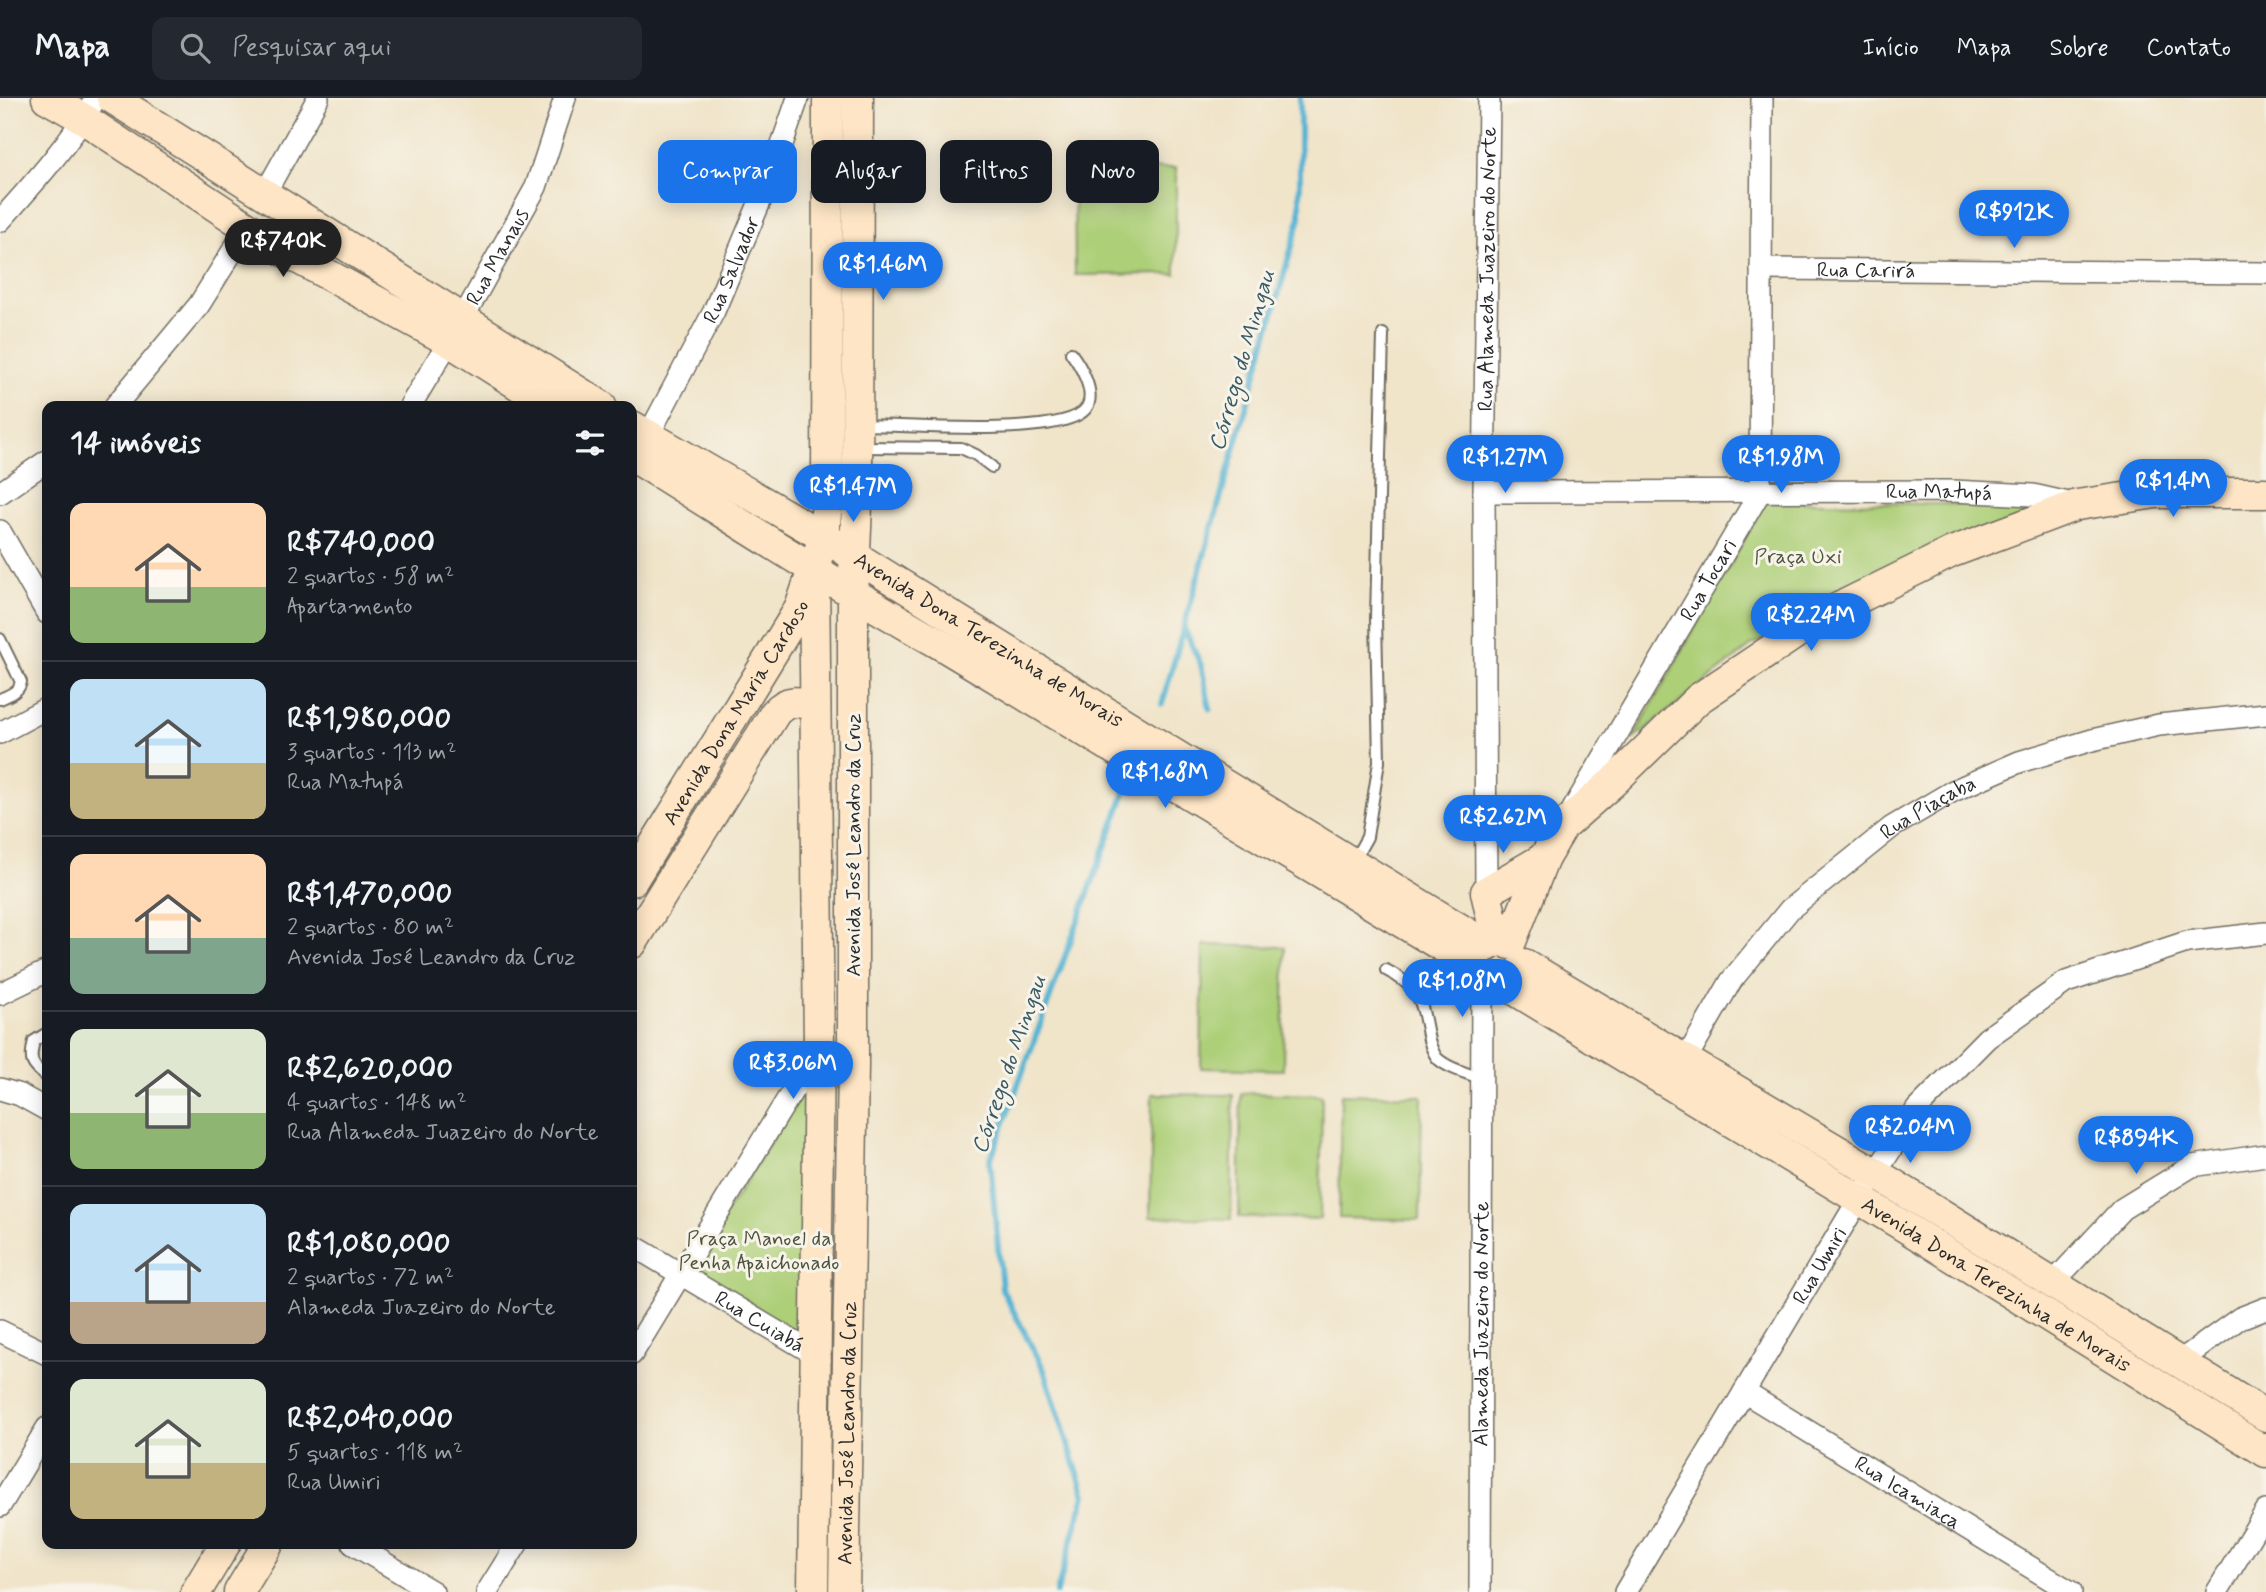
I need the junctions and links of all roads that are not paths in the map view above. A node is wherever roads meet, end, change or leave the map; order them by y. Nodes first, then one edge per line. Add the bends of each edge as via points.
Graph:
1 (47, 98) edge
2 (112, 98) edge
3 (318, 98) edge
4 (565, 98) edge
5 (798, 98) edge
6 (828, 98) edge
7 (858, 98) edge
8 (1489, 98) edge
9 (1762, 98) edge
10 (90, 109) edge
11 (264, 195) junction
12 (300, 217) junction
13 (0, 221) edge
14 (247, 228) junction
15 (279, 248) junction
16 (1761, 269) junction
17 (2266, 273) edge
18 (456, 330) junction
19 (1383, 334) dead end
20 (1071, 352) dead end
21 (119, 401) edge
22 (413, 401) edge
23 (546, 401) edge
24 (591, 401) edge
25 (857, 436) junction
26 (637, 444) edge
27 (637, 448) edge
28 (637, 448) edge
29 (42, 464) edge
30 (992, 467) dead end
31 (1484, 492) junction
32 (1760, 492) junction
33 (2266, 492) edge
34 (0, 493) edge
35 (2077, 505) junction
36 (0, 531) edge
37 (824, 537) junction
38 (854, 555) junction
39 (814, 569) junction
40 (853, 595) junction
41 (42, 604) edge
42 (0, 639) edge
43 (0, 699) edge
44 (815, 706) junction
45 (42, 711) edge
46 (2266, 714) edge
47 (0, 733) edge
48 (1563, 826) junction
49 (1544, 859) junction
50 (1352, 863) junction
51 (637, 873) edge
52 (1486, 892) junction
53 (2266, 933) edge
54 (637, 935) edge
55 (1500, 965) junction
56 (1386, 970) dead end
57 (42, 973) edge
58 (42, 973) edge
59 (0, 983) edge
60 (0, 994) edge
61 (42, 1036) edge
62 (819, 1048) junction
63 (1686, 1059) junction
64 (42, 1073) edge
65 (1483, 1079) junction
66 (0, 1084) edge
67 (10, 1092) edge
68 (42, 1108) edge
69 (2266, 1155) edge
70 (1875, 1173) junction
71 (1859, 1199) junction
72 (637, 1248) edge
73 (681, 1274) junction
74 (2053, 1283) junction
75 (2266, 1308) edge
76 (0, 1331) edge
77 (637, 1346) edge
78 (42, 1352) edge
79 (816, 1355) junction
80 (2180, 1362) junction
81 (1744, 1392) junction
82 (2266, 1416) edge
83 (42, 1436) edge
84 (2266, 1452) edge
85 (0, 1506) edge
86 (2266, 1511) edge
87 (222, 1549) edge
88 (265, 1549) edge
89 (361, 1549) edge
90 (514, 1549) edge
91 (196, 1592) edge
92 (239, 1592) edge
93 (433, 1592) edge
94 (487, 1592) edge
95 (813, 1592) edge
96 (844, 1592) edge
97 (1480, 1592) edge
98 (1625, 1592) edge
99 (2071, 1592) edge
100 (2217, 1592) edge

1 - 10 main road
2 - 11 main road
3 - 11 street
4 - 18 street, Rua Manaus via 536,187
5 - 26 street, Rua Salvador via 714,311
6 - 37 main road
7 - 25 main road, Avenida José Leandro da Cruz
8 - 31 street, Rua Alameda Juazeiro do Norte
9 - 16 street
10 - 13 street
10 - 14 main road
11 - 12 main road
12 - 15 street
12 - 18 main road
14 - 15 main road
14 - 21 street via 198,305
15 - 18 main road
16 - 17 street, Rua Carirá
16 - 32 street
18 - 22 street, Rua Manaus
18 - 23 main road
18 - 24 main road
19 - 50 lane via 1376,618 1379,762 1367,837
20 - 25 lane via 1089,395 1087,407 1071,418 1023,428 895,425
25 - 30 lane via 961,448
25 - 38 main road, Avenida José Leandro da Cruz
27 - 37 main road, Avenida Dona Terezinha de Morais
28 - 39 main road, Avenida Dona Terezinha de Morais
29 - 34 street
31 - 32 street, Rua Matupá
31 - 52 street, Rua Alameda Juazeiro do Norte
32 - 35 street, Rua Matupá via 2003,493
32 - 48 street, Rua Tocari
33 - 35 main road, Rua Matupá via 2156,493
35 - 48 main road via 1952,552 1820,617 1698,699
36 - 41 street
37 - 38 main road, Avenida Dona Terezinha de Morais
37 - 39 main road, Avenida Dona Maria Cardoso
38 - 40 main road, Avenida José Leandro da Cruz
38 - 50 main road, Avenida Dona Terezinha de Morais
39 - 40 main road, Avenida Dona Terezinha de Morais
39 - 44 main road, Avenida José Leandro da Cruz
39 - 51 main road, Avenida Dona Maria Cardoso via 800,608
40 - 55 main road, Avenida Dona Terezinha de Morais
40 - 96 main road, Avenida José Leandro da Cruz via 853,1065
42 - 43 lane via 22,682 20,688
44 - 54 main road, Avenida Dona Maria Cardoso via 789,702 775,713
44 - 62 main road, Avenida José Leandro da Cruz
45 - 47 street
46 - 63 street, Rua Piaçaba via 2160,725 2019,762 1953,791 1892,827 1790,909 1731,981
48 - 49 main road
49 - 52 main road
49 - 55 main road
50 - 55 main road, Avenida Dona Terezinha de Morais
52 - 55 main road, Rua Alameda Juazeiro do Norte
53 - 70 street, Rua Umiri via 2187,942 2066,982 1987,1038 1917,1109
55 - 63 main road, Avenida Dona Terezinha de Morais
55 - 65 street, Alameda Juazeiro do Norte
55 - 71 main road, Avenida Dona Terezinha de Morais
56 - 65 lane via 1405,980 1419,996 1438,1059
57 - 59 street
58 - 60 street
61 - 64 lane via 34,1041 30,1055
62 - 73 street
62 - 79 main road, Avenida José Leandro da Cruz
63 - 70 main road, Avenida Dona Terezinha de Morais
65 - 97 street, Alameda Juazeiro do Norte
66 - 67 street
67 - 68 street
69 - 74 street via 2192,1166 2122,1209
70 - 71 street, Rua Umiri
70 - 74 main road, Avenida Dona Terezinha de Morais
71 - 81 street, Rua Umiri
71 - 84 main road, Avenida Dona Terezinha de Morais
72 - 73 street, Rua Cuiabá
73 - 77 street
73 - 79 street, Rua Cuiabá
74 - 80 main road, Avenida Dona Terezinha de Morais
75 - 80 street via 2240,1318
76 - 78 street
79 - 95 main road, Avenida José Leandro da Cruz
80 - 82 main road, Avenida Dona Terezinha de Morais
81 - 98 street, Rua Umiri
81 - 99 street, Rua Icamiaca
83 - 85 street
86 - 100 street
87 - 91 main road
88 - 92 main road
89 - 93 street
90 - 94 street

